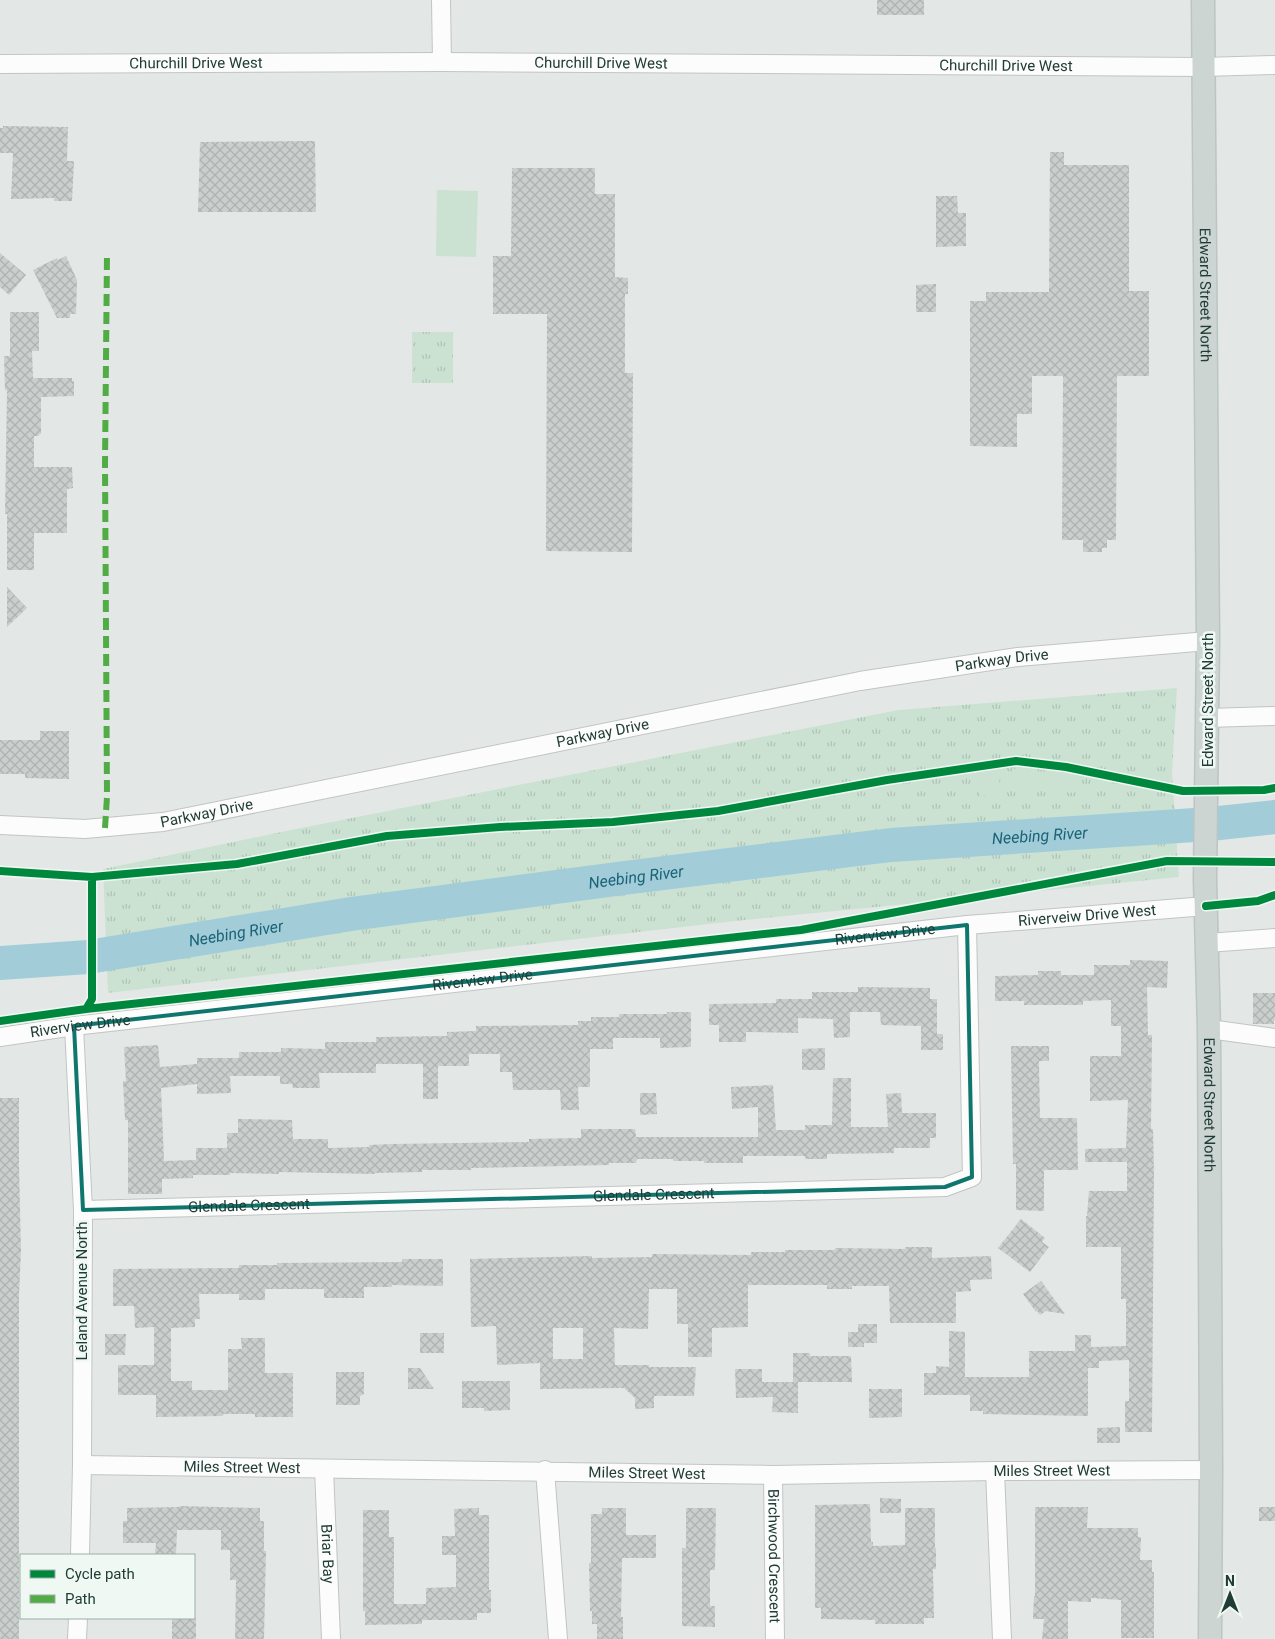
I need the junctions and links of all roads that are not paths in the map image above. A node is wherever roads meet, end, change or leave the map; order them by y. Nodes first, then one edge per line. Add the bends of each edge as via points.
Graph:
1 (441, 0) edge
2 (1203, 0) edge
3 (442, 62) junction
4 (0, 64) edge
5 (1275, 65) edge
6 (1202, 67) junction
7 (1208, 641) junction
8 (1275, 716) edge
9 (1208, 718) junction
10 (0, 826) edge
11 (1206, 906) junction
12 (967, 925) junction
13 (1275, 938) edge
14 (1207, 942) junction
15 (74, 1026) junction
16 (1209, 1029) junction
17 (0, 1037) edge
18 (1275, 1038) edge
19 (83, 1210) junction
20 (82, 1465) junction
21 (324, 1469) junction
22 (546, 1470) junction
23 (1211, 1470) junction
24 (995, 1471) junction
25 (773, 1475) junction
26 (80, 1554) edge
27 (78, 1619) edge
28 (77, 1639) edge
29 (331, 1639) edge
30 (558, 1639) edge
31 (775, 1639) edge
32 (1002, 1639) edge
33 (1210, 1639) edge

1 - 3 street
2 - 6 main road, Edward Street North
3 - 4 street, Churchill Drive West
3 - 6 street, Churchill Drive West
5 - 6 street, Churchill Drive West
6 - 7 main road, Edward Street North
7 - 9 main road, Edward Street North
7 - 10 street, Parkway Drive via 1018,657 860,681 163,822 85,829
8 - 9 street
9 - 11 main road, Edward Street North
11 - 12 street, Riverveiw Drive West
11 - 14 main road, Edward Street North
12 - 15 street, Riverview Drive
12 - 19 street, Glendale Crescent via 972,1177 945,1187
13 - 14 street
14 - 16 main road, Edward Street North
15 - 17 street, Riverview Drive
15 - 19 street, Leland Avenue North
16 - 18 street
16 - 23 main road, Edward Street North
19 - 20 street, Leland Avenue North
20 - 21 street, Miles Street West
20 - 26 street, Leland Avenue North
21 - 22 street, Miles Street West
21 - 29 street, Briar Bay
22 - 25 street, Miles Street West
22 - 30 street
23 - 24 street, Miles Street West
23 - 33 main road, Edward Street North
24 - 25 street, Miles Street West
24 - 32 street
25 - 31 street, Birchwood Crescent
27 - 28 street

